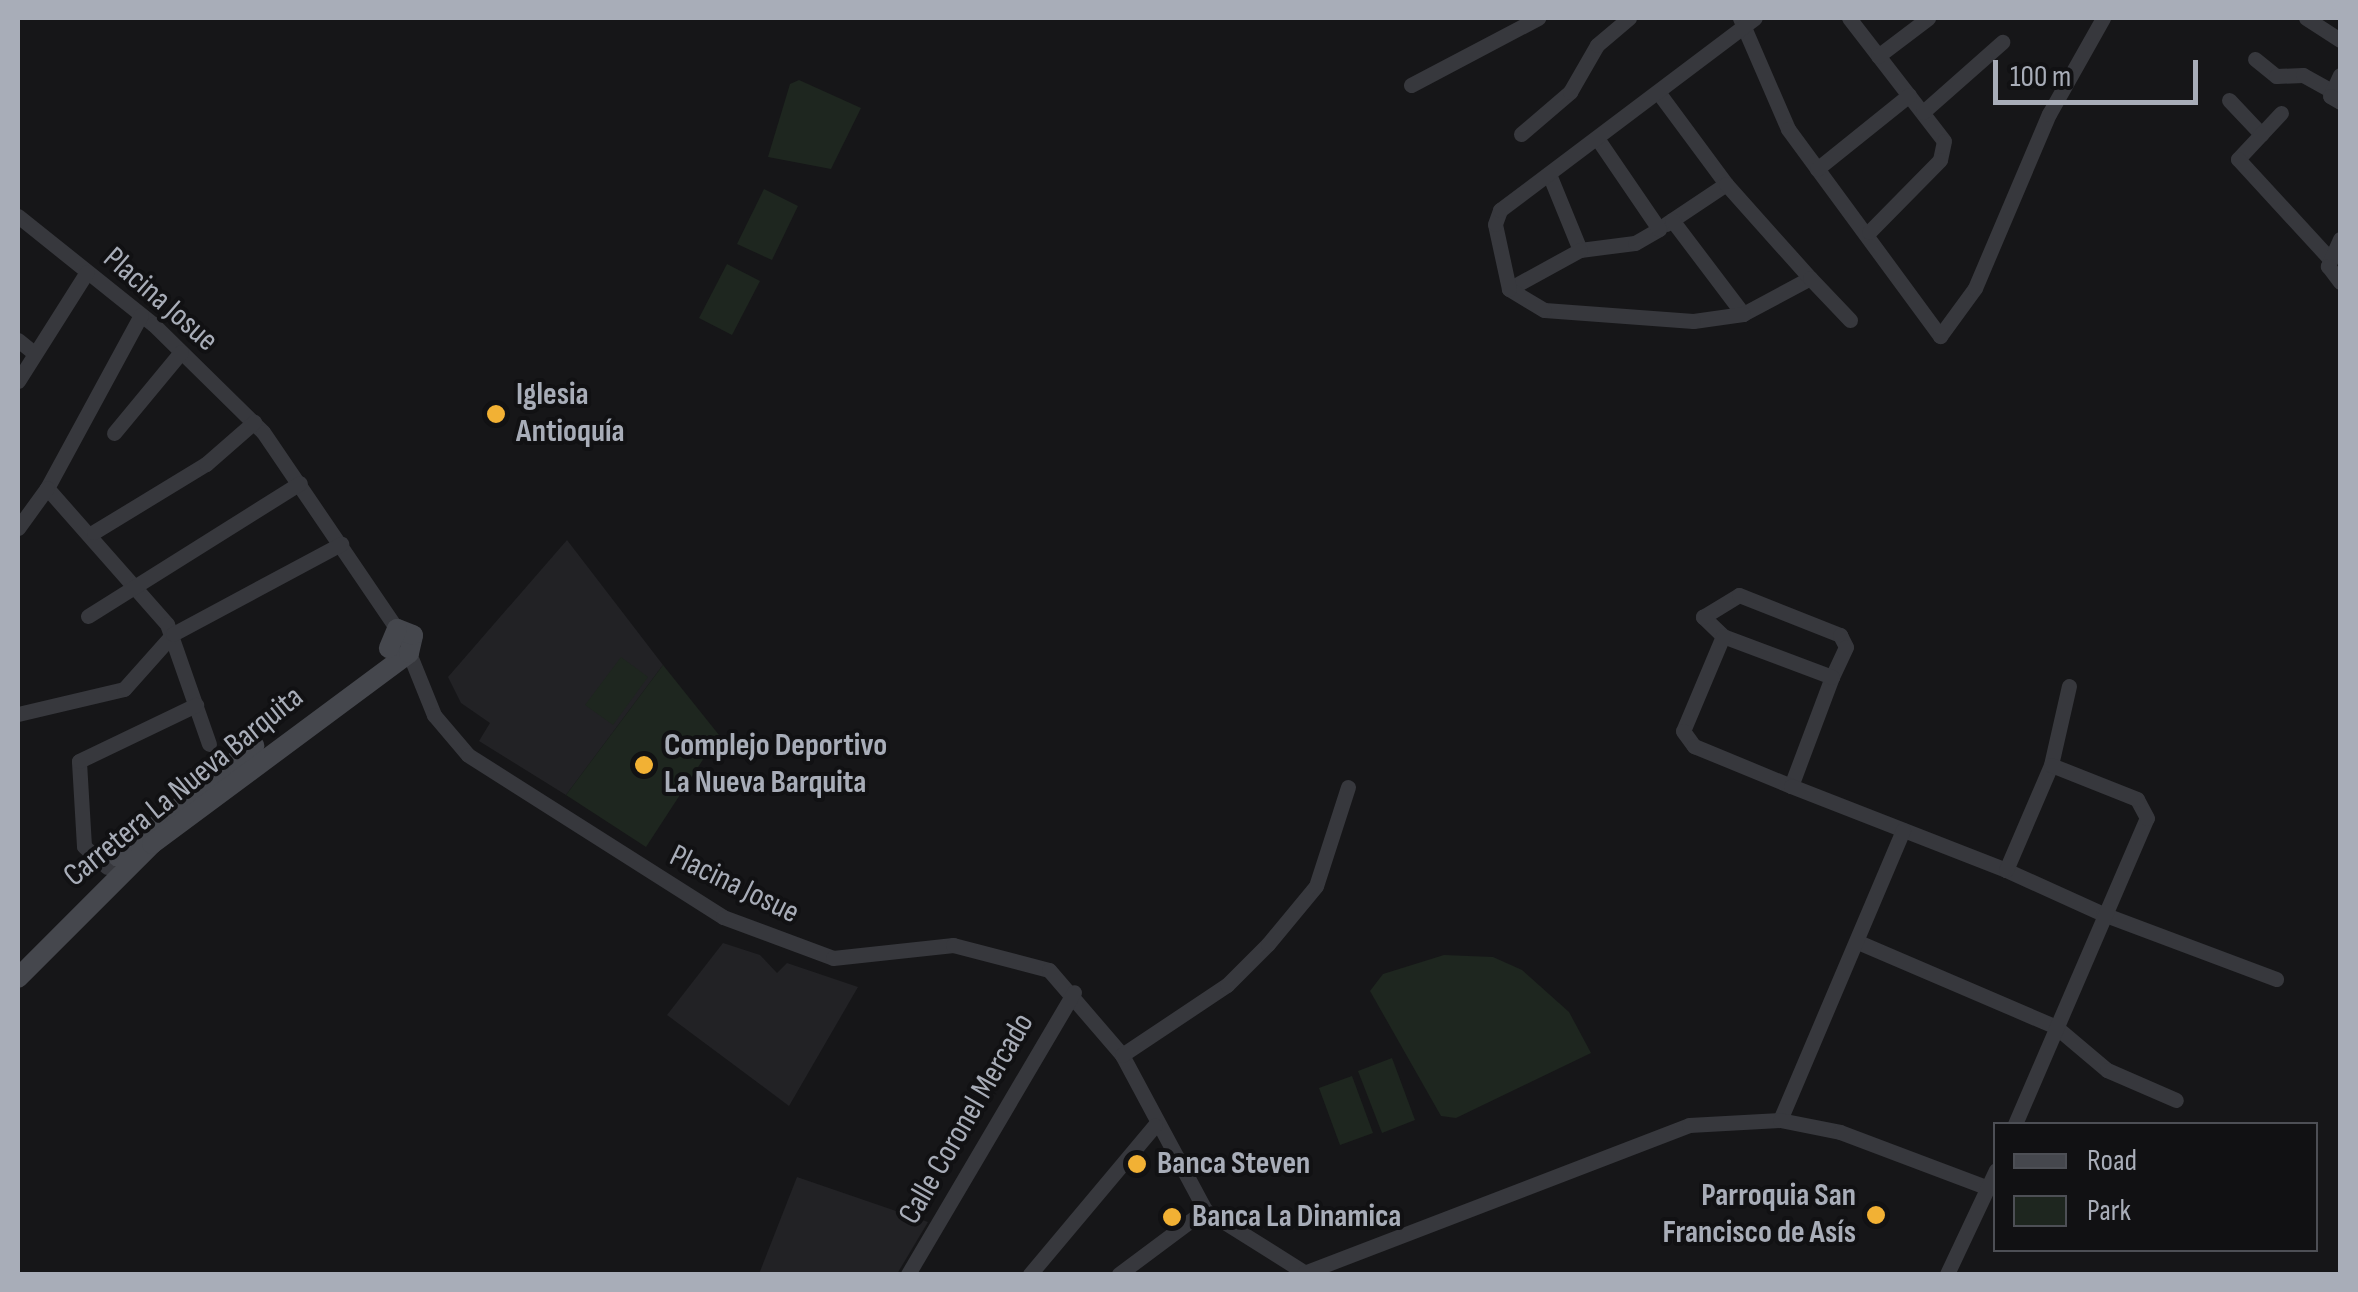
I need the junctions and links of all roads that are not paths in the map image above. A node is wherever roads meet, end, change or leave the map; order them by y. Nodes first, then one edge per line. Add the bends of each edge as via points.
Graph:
1 (1538, 18) edge
2 (1629, 18) edge
3 (1849, 18) edge
4 (1928, 18) edge
5 (2103, 18) edge
6 (2306, 18) edge
7 (1745, 19) edge
8 (2340, 40) edge
9 (2002, 42) dead end
10 (1878, 56) junction
11 (2255, 58) dead end
12 (2340, 75) edge
13 (1411, 85) dead end
14 (1658, 92) junction
15 (1910, 94) junction
16 (2336, 97) edge
17 (2229, 100) dead end
18 (1923, 112) junction
19 (2281, 113) dead end
20 (1521, 134) dead end
21 (2261, 134) junction
22 (1597, 138) junction
23 (1817, 168) junction
24 (1548, 174) junction
25 (1726, 184) junction
26 (18, 216) edge
27 (1666, 225) junction
28 (1869, 232) junction
29 (2340, 240) edge
30 (1580, 250) junction
31 (2329, 258) junction
32 (87, 272) junction
33 (1810, 278) junction
34 (2340, 282) edge
35 (1509, 289) junction
36 (1743, 314) junction
37 (141, 316) junction
38 (1850, 320) dead end
39 (18, 340) edge
40 (181, 352) junction
41 (34, 353) junction
42 (18, 381) edge
43 (254, 422) junction
44 (114, 432) dead end
45 (300, 483) junction
46 (47, 488) junction
47 (18, 528) edge
48 (94, 532) junction
49 (341, 544) junction
50 (136, 582) junction
51 (88, 616) dead end
52 (173, 634) junction
53 (1723, 636) junction
54 (399, 646) junction
55 (1832, 677) junction
56 (2069, 686) dead end
57 (196, 705) junction
58 (18, 714) edge
59 (209, 744) dead end
60 (2051, 765) junction
61 (1791, 786) junction
62 (1348, 787) dead end
63 (1902, 830) junction
64 (107, 867) junction
65 (2006, 870) junction
66 (75, 904) junction
67 (2103, 914) junction
68 (1858, 942) junction
69 (18, 961) edge
70 (18, 978) edge
71 (2276, 980) dead end
72 (1074, 992) junction
73 (2056, 1027) junction
74 (1122, 1055) junction
75 (2176, 1100) dead end
76 (1780, 1120) junction
77 (2016, 1122) edge
78 (1155, 1126) junction
79 (1993, 1177) edge
80 (1988, 1188) junction
81 (1205, 1210) junction
82 (1272, 1267) edge
83 (1034, 1268) edge
84 (908, 1274) edge
85 (1054, 1274) edge
86 (1119, 1274) edge
87 (1305, 1274) edge
88 (1948, 1274) edge

1 - 13 street
2 - 20 street via 1596,45 1570,92
3 - 10 street
4 - 10 street
5 - 28 street via 1950,331 1928,329
6 - 8 street
7 - 14 street
7 - 23 street via 1770,97
9 - 18 street
10 - 15 street
11 - 16 street via 2276,76 2303,75
12 - 16 street
14 - 22 street
14 - 25 street
15 - 18 street
15 - 23 street
17 - 21 street
18 - 28 street via 1944,151
19 - 21 street
21 - 31 street via 2238,159
22 - 24 street
22 - 27 street
23 - 28 street
24 - 30 street
24 - 35 street via 1496,216
25 - 27 street
25 - 33 street
26 - 32 street, Placina Josue
27 - 30 street via 1635,243
27 - 36 street
29 - 31 street
30 - 35 street
31 - 34 street
32 - 37 street, Placina Josue
32 - 41 street
33 - 36 street
33 - 38 street
35 - 36 street via 1544,310 1609,319
37 - 40 street, Placina Josue
37 - 46 street
39 - 41 street
40 - 43 street, Placina Josue
40 - 44 street
41 - 42 street
43 - 45 street, Placina Josue
43 - 48 street via 206,464
45 - 49 street, Placina Josue
45 - 50 street
46 - 47 street
46 - 48 street
48 - 50 street
49 - 52 street
49 - 54 street, Placina Josue
50 - 51 street
50 - 52 street
52 - 57 street
52 - 58 street via 124,688
53 - 55 street
53 - 55 street via 1703,617 1738,596 1840,635 1846,647
53 - 61 street via 1683,735
54 - 64 street, Carretera La Nueva Barquita
54 - 66 street, Carretera La Nueva Barquita
54 - 72 street, Placina Josue via 434,716 468,755 723,917 833,958 953,944 1049,970
55 - 61 street
56 - 60 street
57 - 59 street
57 - 64 street via 79,761 84,846
60 - 65 street
60 - 67 street via 2144,806 2143,832
61 - 63 street
62 - 74 street via 1316,886 1268,944 1227,985
63 - 65 street
63 - 68 street
64 - 66 street, Carretera La Nueva Barquita
65 - 67 street
66 - 69 street, Carretera La Nueva Barquita
66 - 70 street, Carretera La Nueva Barquita
67 - 71 street
67 - 73 street
68 - 73 street
68 - 76 street
72 - 74 street, Placina Josue
72 - 84 street, Calle Coronel Mercado
73 - 75 street via 2107,1070
73 - 77 street
74 - 78 street, Placina Josue
76 - 80 street via 1840,1132
76 - 87 street via 1689,1125
78 - 81 street, Placina Josue
78 - 83 street
79 - 80 street
80 - 88 street
81 - 82 street, Placina Josue
81 - 86 street
82 - 87 street, Placina Josue
83 - 85 street

